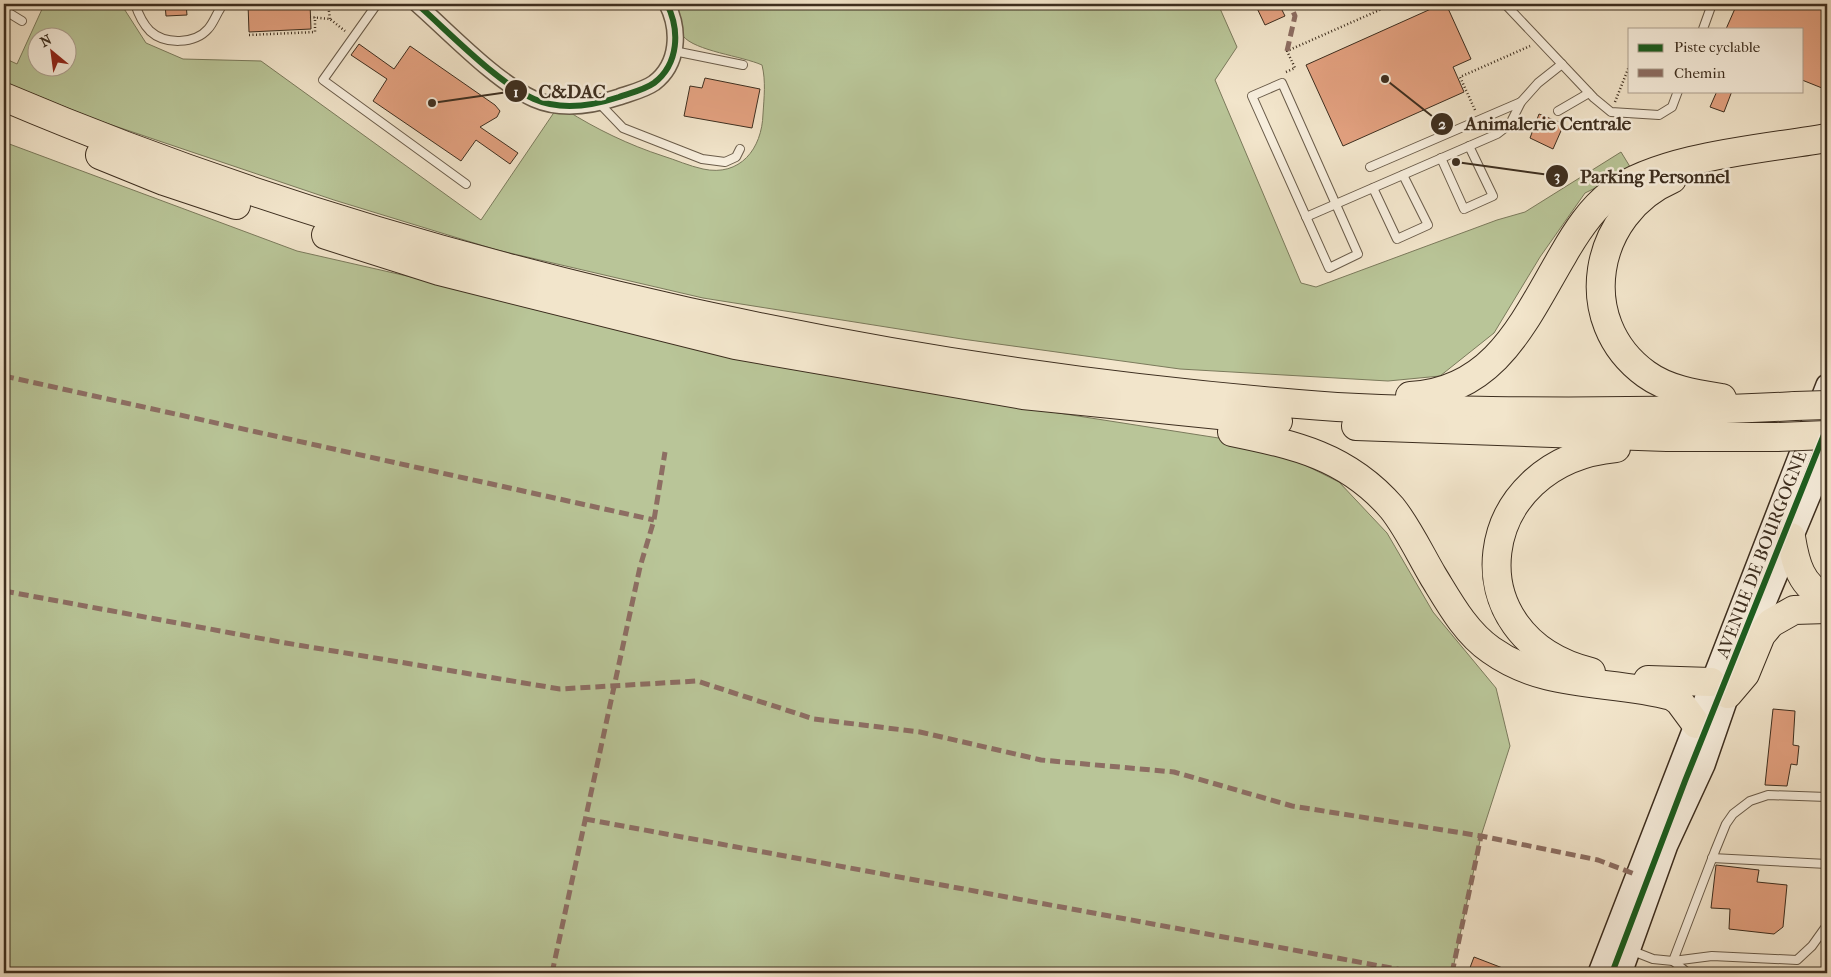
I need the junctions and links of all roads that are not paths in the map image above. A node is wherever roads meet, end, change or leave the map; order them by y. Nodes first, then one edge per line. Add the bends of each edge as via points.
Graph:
1 (135, 4) edge
2 (377, 4) edge
3 (417, 4) edge
4 (667, 4) edge
5 (1504, 4) edge
6 (1712, 4) edge
7 (220, 9) dead end
8 (4, 10) edge
9 (22, 21) dead end
10 (1703, 28) edge
11 (674, 51) junction
12 (1562, 64) junction
13 (744, 65) dead end
14 (1678, 92) edge
15 (1589, 93) junction
16 (4, 97) edge
17 (1521, 102) junction
18 (600, 104) junction
19 (1558, 111) dead end
20 (4, 116) edge
21 (1827, 138) edge
22 (1469, 146) junction
23 (1827, 148) edge
24 (740, 149) dead end
25 (1441, 158) junction
26 (1370, 167) dead end
27 (1403, 175) junction
28 (466, 184) dead end
29 (1373, 188) junction
30 (1336, 204) junction
31 (1306, 217) junction
32 (1827, 385) edge
33 (1256, 400) junction
34 (1827, 404) edge
35 (1786, 406) junction
36 (1139, 408) junction
37 (1827, 435) edge
38 (1667, 437) junction
39 (1827, 454) edge
40 (1791, 537) junction
41 (1827, 597) edge
42 (1827, 609) edge
43 (1720, 688) junction
44 (1696, 724) junction
45 (1827, 797) edge
46 (1712, 858) junction
47 (1827, 864) edge
48 (1827, 925) edge
49 (1630, 950) junction
50 (1673, 961) junction
51 (1599, 973) edge
52 (1621, 973) edge
53 (1688, 973) edge

1 - 7 lane via 150,32 170,40 187,41 198,37 208,29
2 - 28 lane via 323,80
3 - 18 street via 521,93 551,105
4 - 11 street via 676,32
5 - 12 lane
6 - 10 lane
8 - 9 lane
11 - 13 lane
11 - 18 street via 666,70 653,84
12 - 15 lane
12 - 17 lane
14 - 15 lane via 1672,107 1659,115 1611,112
15 - 19 lane
16 - 33 highway via 60,121 230,183 444,251 546,278 800,337 908,356 1067,379
17 - 22 lane via 1510,124 1497,134
17 - 26 lane
18 - 24 lane via 623,128 702,159 725,162 736,157
20 - 36 highway via 164,181 439,271 735,345 1023,395
21 - 33 highway via 1669,166 1625,184 1597,206 1575,233 1526,318 1500,355 1457,386 1426,395
22 - 25 lane
22 - 25 lane via 1493,196 1464,209
23 - 35 highway via 1702,169 1663,183 1640,198 1623,215 1608,243 1602,268 1602,296 1609,325 1627,355 1646,374 1682,390
25 - 27 lane
27 - 29 lane
27 - 29 lane via 1428,225 1397,239
29 - 30 lane
30 - 31 lane
30 - 31 lane via 1358,254 1329,268
30 - 31 lane via 1282,82 1252,96
32 - 43 main road, AVENUE DE BOURGOGNE
33 - 35 highway via 1454,410 1644,411
34 - 35 highway, bridge
36 - 38 highway via 1291,422
36 - 44 highway via 1293,445 1339,465 1371,488 1392,509 1461,620 1490,650 1520,667 1563,680 1672,696
37 - 38 highway, bridge
38 - 43 highway via 1639,447 1588,452 1557,464 1535,479 1514,504 1504,526 1498,550 1499,586 1520,629 1536,647 1560,660 1588,671 1626,678
39 - 40 main road, AVENUE DE BOURGOGNE
40 - 41 highway via 1802,576 1811,588
40 - 43 main road, AVENUE DE BOURGOGNE
42 - 43 highway via 1794,610 1771,623 1761,635 1745,674
43 - 44 main road, AVENUE DE BOURGOGNE
43 - 49 main road, AVENUE DE BOURGOGNE via 1704,765 1667,846
44 - 51 main road, AVENUE DE BOURGOGNE
45 - 46 lane via 1768,796 1750,801 1726,824
46 - 47 lane
46 - 50 lane
48 - 50 lane via 1797,960 1712,956
49 - 50 lane via 1653,959
49 - 52 main road, AVENUE DE BOURGOGNE
50 - 53 lane

